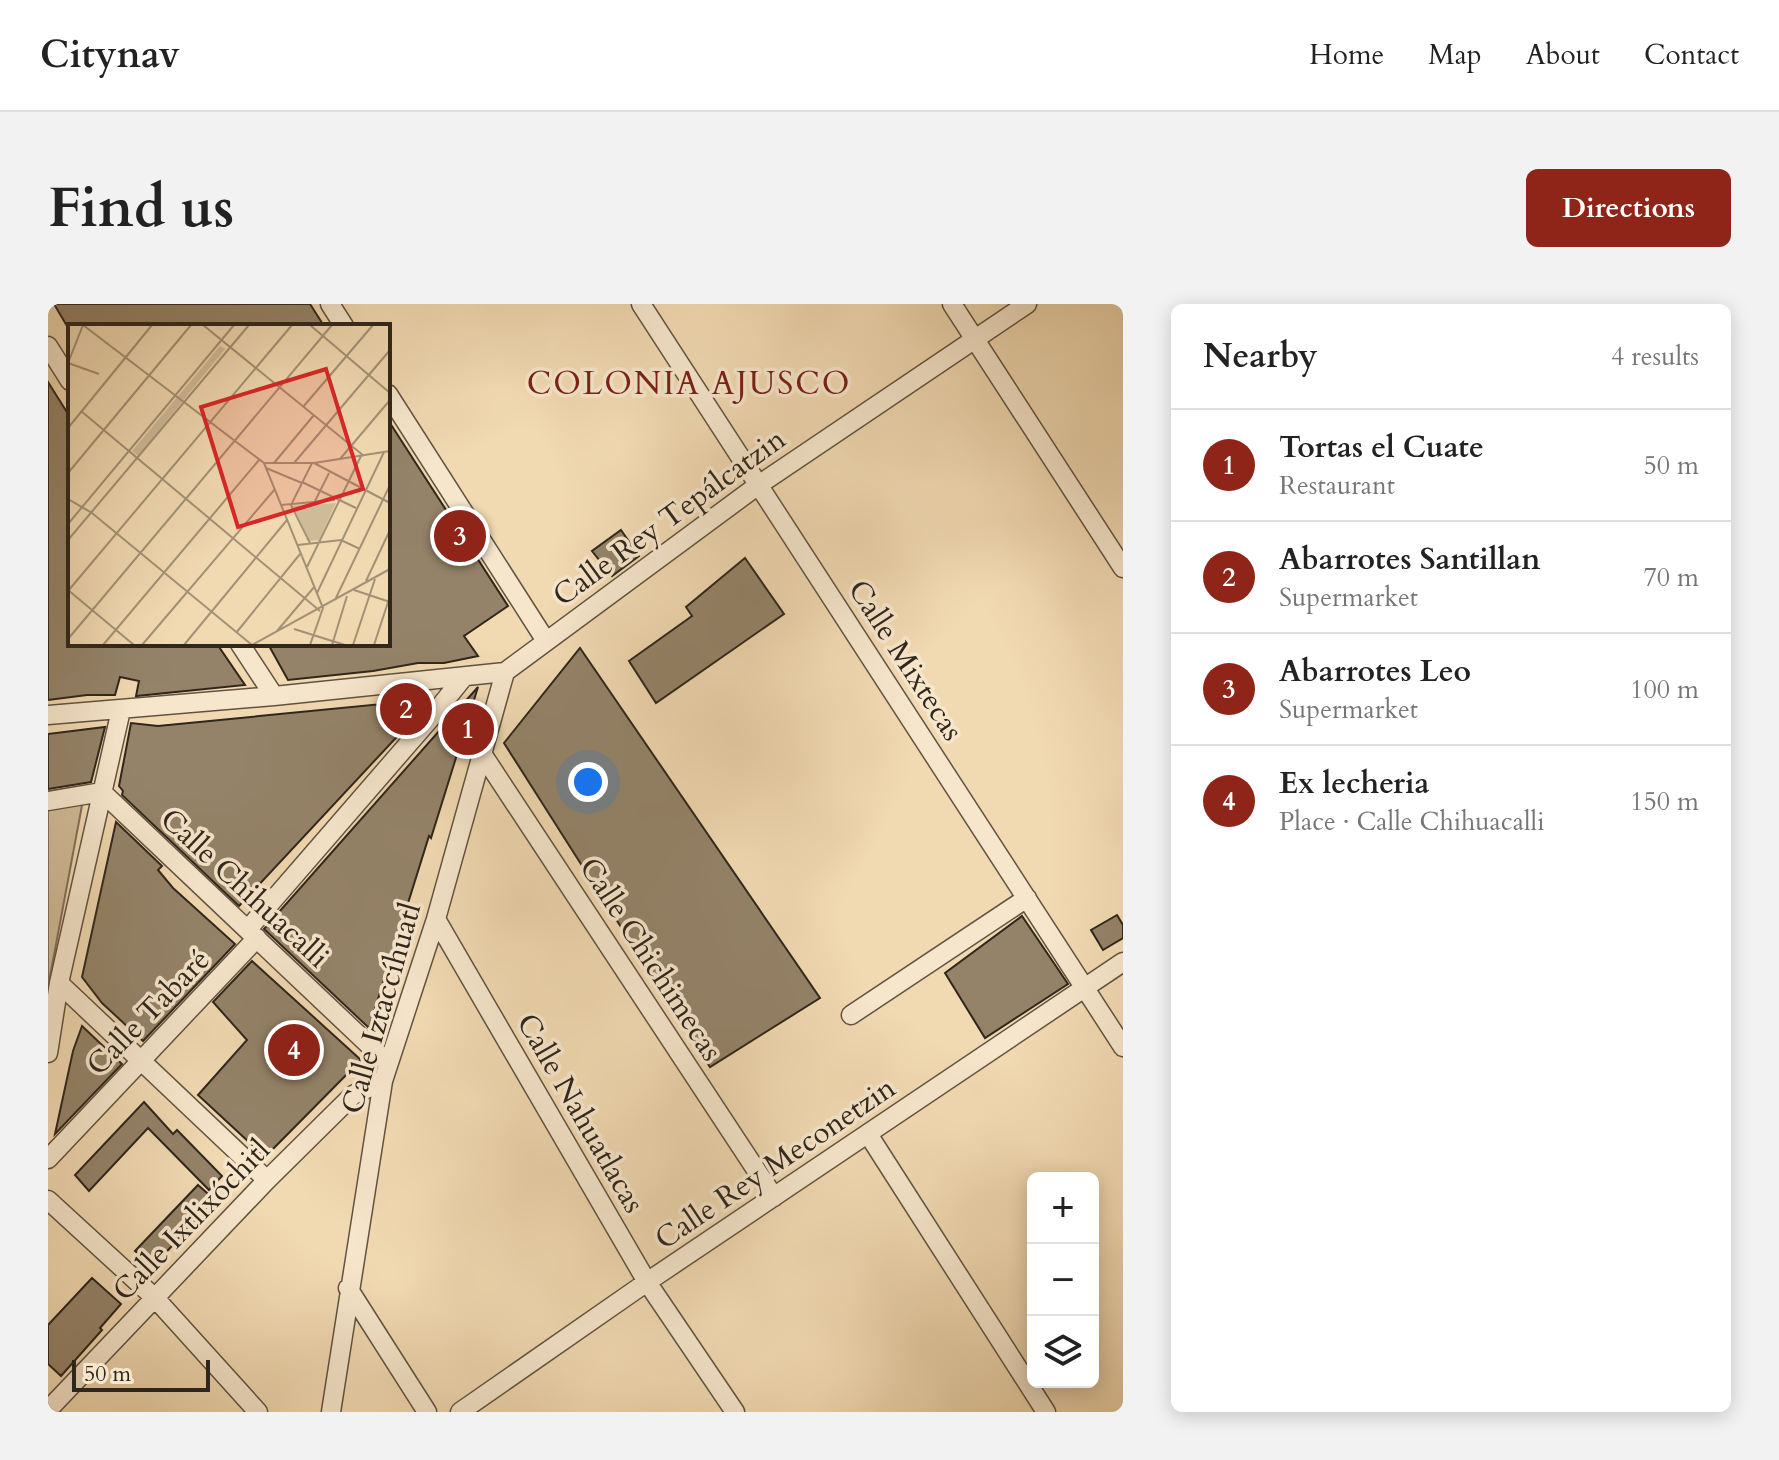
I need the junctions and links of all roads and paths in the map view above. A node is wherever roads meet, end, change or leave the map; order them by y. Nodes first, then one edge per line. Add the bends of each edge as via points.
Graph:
1 (330, 304) edge
2 (641, 304) edge
3 (952, 304) edge
4 (1027, 304) edge
5 (343, 324) edge
6 (974, 339) junction
7 (48, 346) edge
8 (68, 378) edge
9 (390, 397) edge
10 (757, 486) junction
11 (1123, 568) edge
12 (546, 641) junction
13 (241, 646) edge
14 (505, 672) junction
15 (463, 678) junction
16 (274, 696) junction
17 (121, 710) junction
18 (48, 715) edge
19 (481, 752) junction
20 (102, 792) junction
21 (48, 801) edge
22 (1027, 898) junction
23 (436, 919) junction
24 (252, 934) junction
25 (1123, 962) edge
26 (59, 983) junction
27 (1085, 988) junction
28 (851, 1015) dead end
29 (1123, 1047) edge
30 (48, 1053) edge
31 (140, 1060) junction
32 (386, 1072) junction
33 (868, 1134) junction
34 (48, 1159) edge
35 (267, 1180) junction
36 (774, 1197) junction
37 (48, 1200) edge
38 (647, 1282) junction
39 (348, 1288) junction
40 (155, 1298) junction
41 (48, 1410) edge
42 (258, 1412) edge
43 (331, 1412) edge
44 (427, 1412) edge
45 (460, 1412) edge
46 (735, 1412) edge
47 (1046, 1412) edge

1 - 5 street
2 - 10 street, Calle Mixtecas
3 - 6 street
4 - 6 street, Calle Rey Tepálcatzin
6 - 10 street, Calle Rey Tepálcatzin
6 - 11 street
7 - 8 street
9 - 12 street
10 - 12 street, Calle Rey Tepálcatzin
10 - 22 street, Calle Mixtecas
12 - 14 street, Calle Rey Tepálcatzin
13 - 16 street
14 - 15 street
14 - 19 street, Calle Iztaccíhuatl
15 - 16 street
15 - 24 street, Calle Tabaré
16 - 17 street
17 - 18 street
17 - 20 street
19 - 23 street, Calle Iztaccíhuatl
19 - 36 street, Calle Chichimecas
20 - 21 street
20 - 24 street, Calle Chihuacalli
20 - 26 street
22 - 27 street, Calle Mixtecas
22 - 28 street
23 - 32 street, Calle Iztaccíhuatl
23 - 38 street, Calle Nahuatlacas
24 - 31 street, Calle Tabaré
24 - 32 street, Calle Chihuacalli
25 - 27 street, Calle Rey Meconetzin
26 - 30 street
26 - 31 street
27 - 29 street, Calle Mixtecas
27 - 33 street, Calle Rey Meconetzin
31 - 34 street, Calle Tabaré
31 - 35 street
32 - 35 street, Calle Ixtlixóchitl via 353,1095
32 - 39 street, Calle Iztaccíhuatl
33 - 36 street, Calle Rey Meconetzin
33 - 47 street
35 - 40 street, Calle Ixtlixóchitl
36 - 38 street, Calle Rey Meconetzin
37 - 40 street
38 - 45 street, Calle Rey Meconetzin
38 - 46 street, Calle Nahuatlacas
39 - 43 street, Calle Iztaccíhuatl
39 - 44 street
40 - 41 street, Calle Ixtlixóchitl
40 - 42 street

